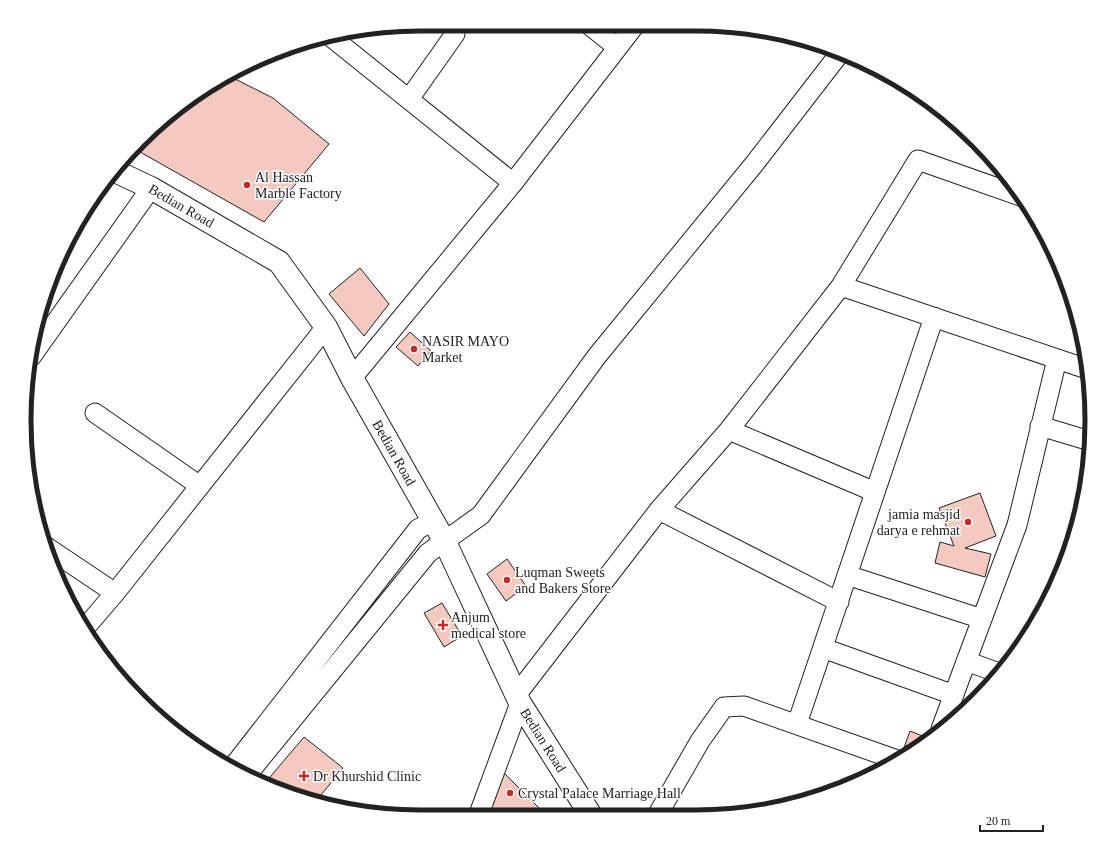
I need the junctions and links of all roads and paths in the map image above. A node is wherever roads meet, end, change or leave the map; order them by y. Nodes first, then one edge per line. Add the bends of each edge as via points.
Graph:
1 (597, 31) edge
2 (630, 31) edge
3 (455, 34) dead end
4 (335, 40) edge
5 (617, 47) junction
6 (836, 58) edge
7 (409, 99) junction
8 (120, 173) edge
9 (513, 183) junction
10 (151, 188) junction
11 (1012, 193) edge
12 (841, 286) junction
13 (934, 318) junction
14 (326, 327) junction
15 (38, 348) edge
16 (1057, 359) junction
17 (1082, 367) edge
18 (352, 378) junction
19 (95, 412) dead end
20 (1040, 426) junction
21 (729, 430) junction
22 (1084, 439) edge
23 (200, 486) junction
24 (875, 492) junction
25 (659, 510) junction
26 (434, 521) junction
27 (445, 542) junction
28 (54, 552) edge
29 (847, 575) junction
30 (115, 593) junction
31 (839, 602) junction
32 (982, 619) junction
33 (88, 623) edge
34 (338, 632) junction
35 (354, 643) junction
36 (823, 648) junction
37 (966, 661) junction
38 (994, 670) edge
39 (954, 695) junction
40 (519, 698) junction
41 (945, 720) edge
42 (797, 724) junction
43 (891, 758) edge
44 (236, 763) edge
45 (250, 771) edge
46 (481, 810) edge
47 (588, 810) edge
48 (660, 810) edge

1 - 5 street
2 - 5 street
3 - 7 street
4 - 7 street
5 - 9 street
6 - 27 street via 755,163 597,356 480,515
7 - 9 street
8 - 10 main road, Bedian Road
9 - 18 street
10 - 14 main road, Bedian Road via 279,262
10 - 15 street
11 - 12 street via 918,160
12 - 13 street
12 - 21 street
13 - 16 street
13 - 24 street
14 - 18 main road, Bedian Road
14 - 23 street
16 - 17 street
16 - 20 street
18 - 26 main road, Bedian Road
19 - 23 street
20 - 22 street
20 - 32 street via 1016,525
21 - 24 street
21 - 25 street
23 - 30 street
24 - 29 street
25 - 31 street
25 - 40 street
26 - 27 main road, Bedian Road
26 - 34 street via 418,529
27 - 35 street via 428,553
27 - 40 main road, Bedian Road
28 - 30 street
29 - 31 street
29 - 32 street
30 - 33 street
31 - 36 street
32 - 37 street
34 - 35 street
34 - 44 street
35 - 45 street
36 - 39 street
36 - 42 street
37 - 38 street
37 - 39 street
39 - 41 street
40 - 46 street
40 - 47 main road, Bedian Road
42 - 43 street
42 - 48 street via 744,706 724,707 700,741

